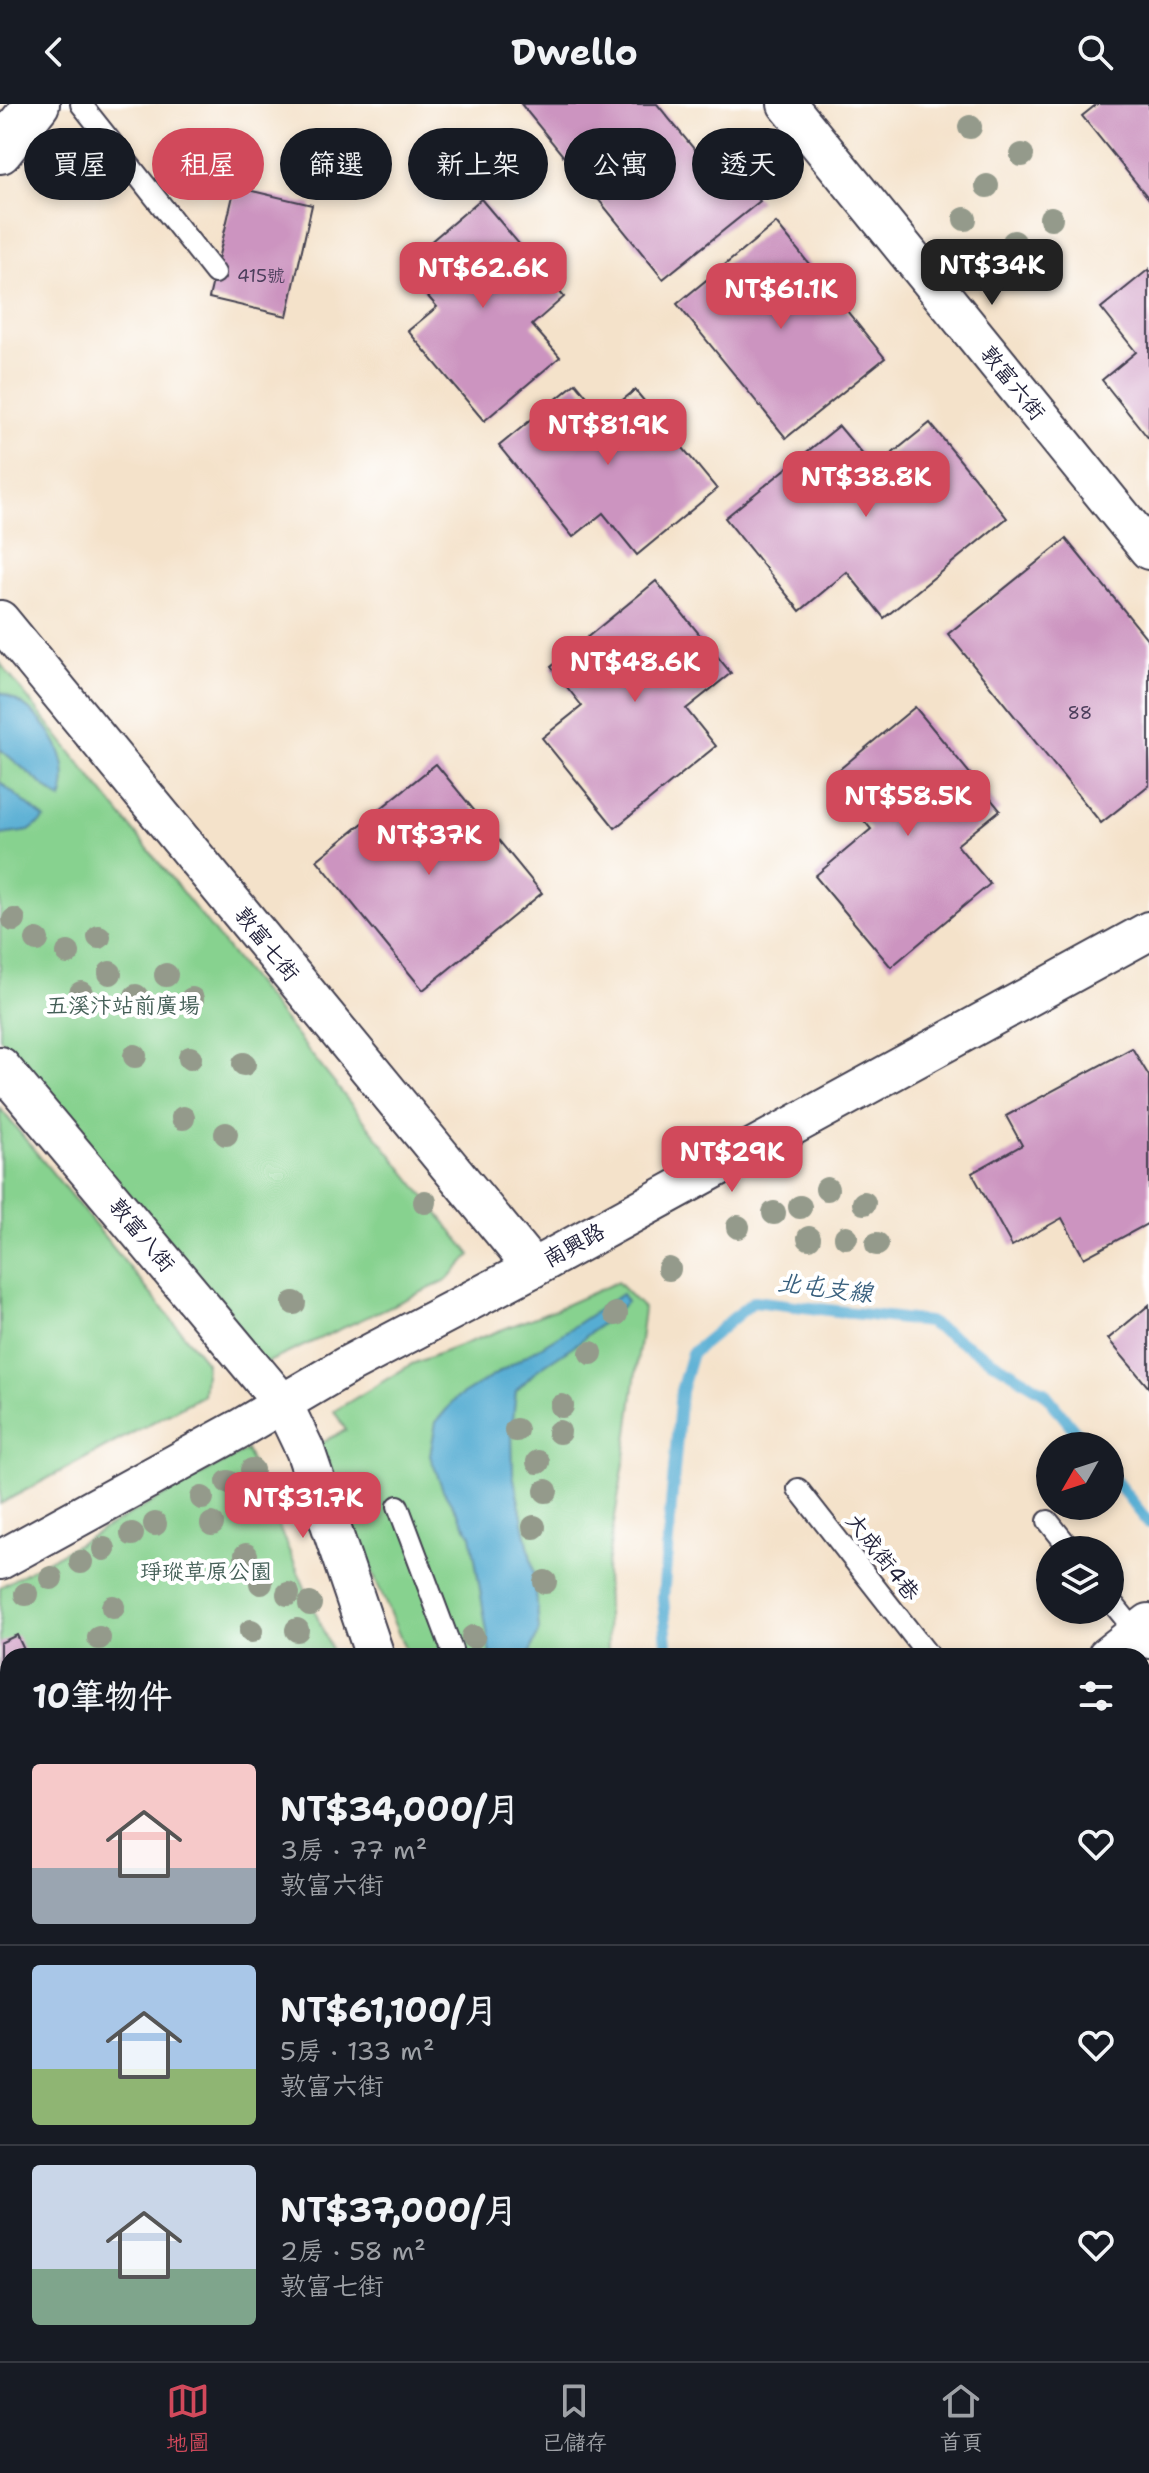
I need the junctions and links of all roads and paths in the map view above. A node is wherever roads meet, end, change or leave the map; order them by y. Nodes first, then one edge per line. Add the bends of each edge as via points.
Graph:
1 (37, 104) edge
2 (81, 104) edge
3 (787, 104) edge
4 (0, 151) edge
5 (215, 273) dead end
6 (1149, 550) edge
7 (0, 620) edge
8 (1149, 931) edge
9 (0, 1066) edge
10 (533, 1268) junction
11 (283, 1404) junction
12 (798, 1489) dead end
13 (398, 1506) dead end
14 (1048, 1521) dead end
15 (1060, 1536) edge
16 (0, 1560) edge
17 (1124, 1622) edge
18 (1135, 1640) edge
19 (372, 1648) edge
20 (451, 1648) edge
21 (923, 1648) edge

1 - 4 street
2 - 5 lane
3 - 6 street, 敦富六街
7 - 10 street, 敦富七街
8 - 10 street, 南興路
9 - 11 street, 敦富八街
10 - 11 street, 南興路
11 - 16 street, 南興路
11 - 19 street, 敦富八街 via 305,1450
12 - 21 lane, 大成街4巷
13 - 20 lane
14 - 15 lane
17 - 18 lane

